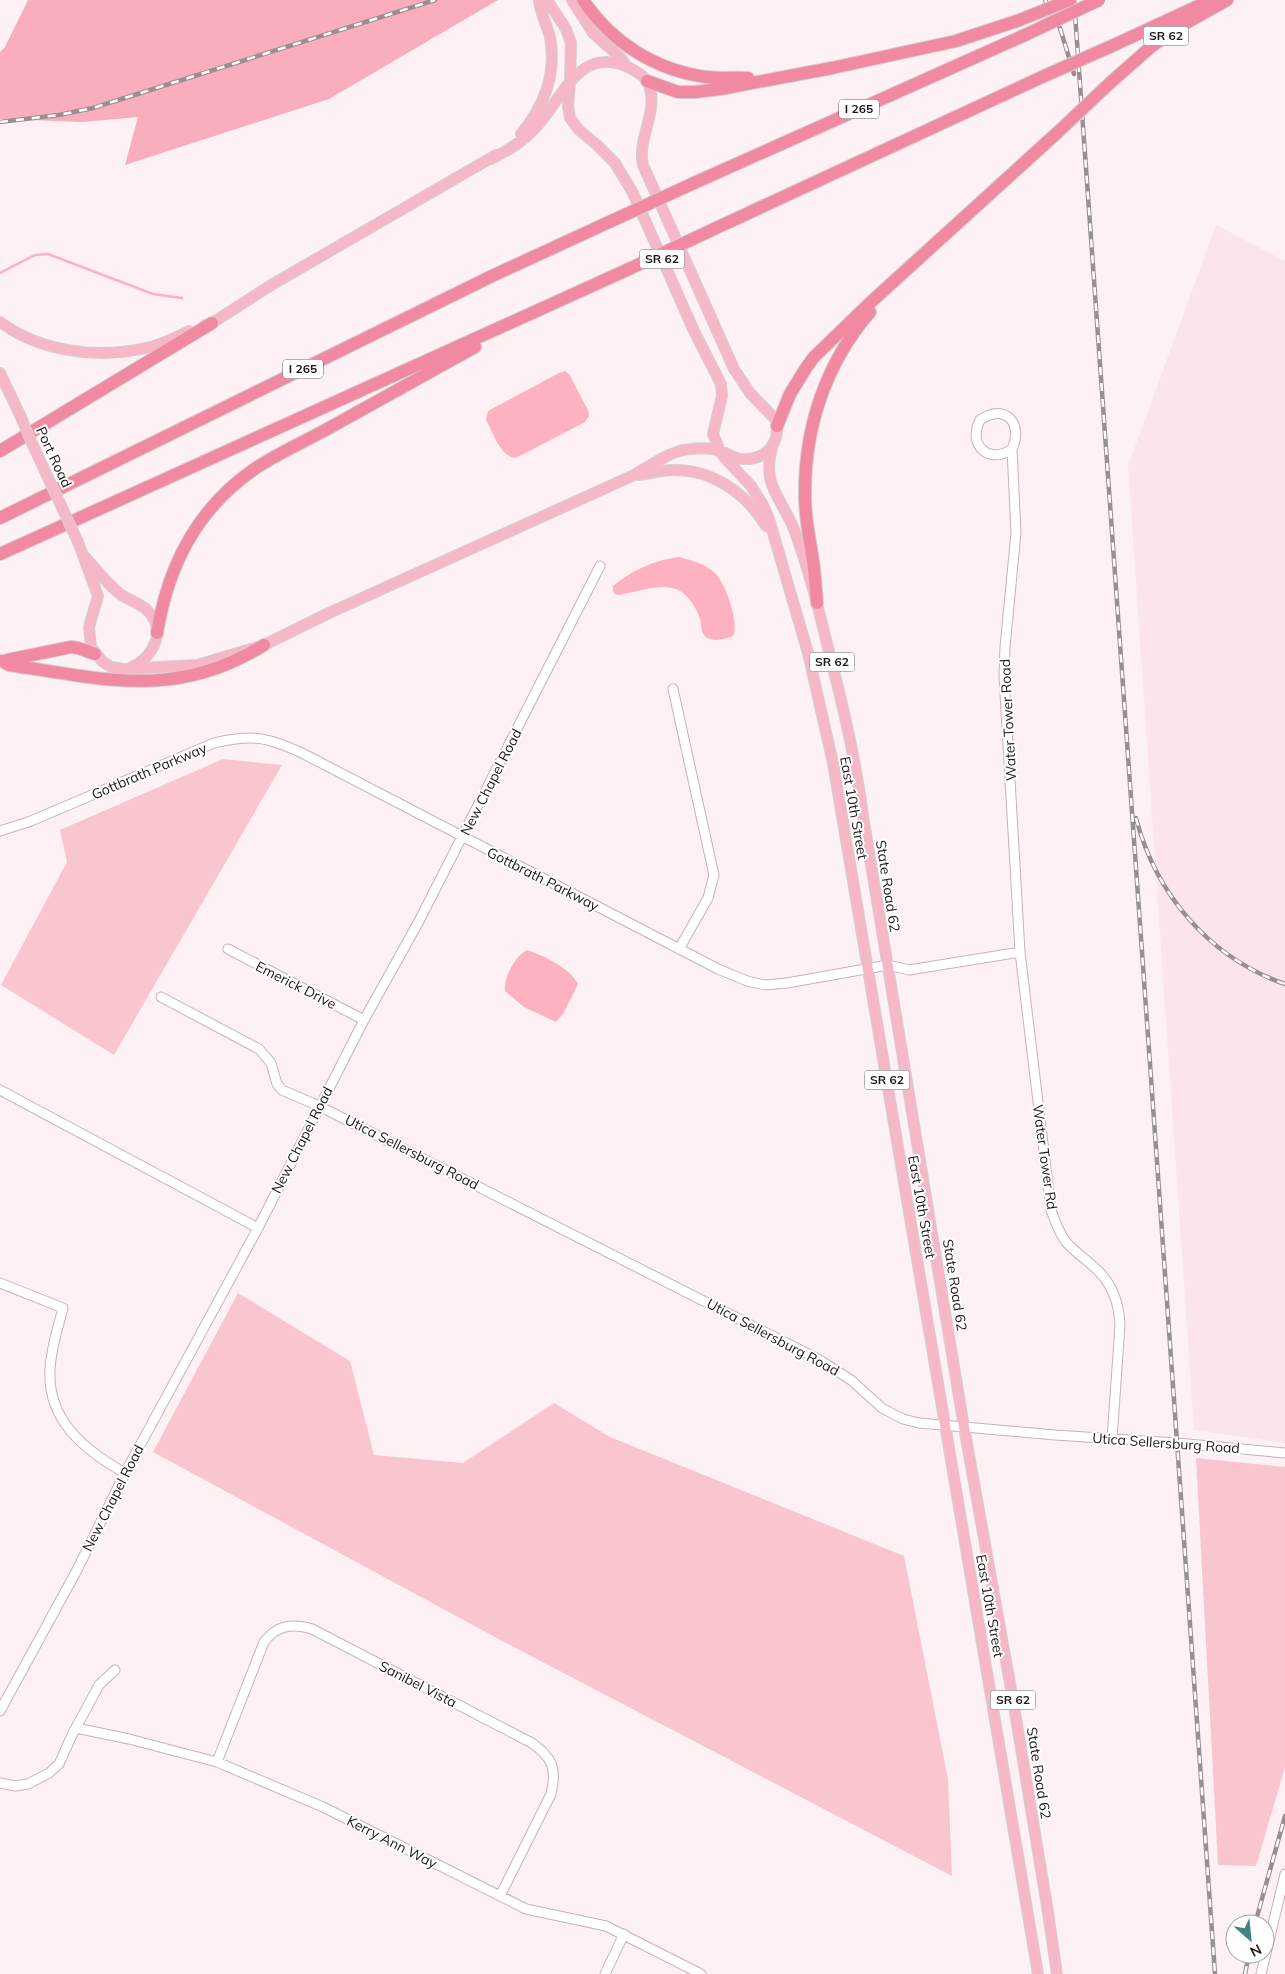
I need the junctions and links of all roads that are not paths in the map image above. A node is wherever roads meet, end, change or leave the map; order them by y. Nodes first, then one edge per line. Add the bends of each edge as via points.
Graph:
1 (539, 0) edge
2 (547, 0) edge
3 (572, 0) edge
4 (583, 0) edge
5 (1070, 0) edge
6 (1099, 0) edge
7 (1212, 0) edge
8 (1227, 0) edge
9 (626, 66) junction
10 (765, 80) junction
11 (647, 81) junction
12 (570, 82) junction
13 (491, 159) junction
14 (919, 259) junction
15 (527, 316) junction
16 (0, 322) edge
17 (212, 323) junction
18 (0, 373) edge
19 (777, 426) junction
20 (772, 448) junction
21 (1012, 449) junction
22 (0, 451) edge
23 (720, 451) junction
24 (632, 476) junction
25 (0, 518) edge
26 (777, 544) junction
27 (82, 553) junction
28 (0, 554) edge
29 (600, 566) dead end
30 (817, 603) junction
31 (157, 633) junction
32 (264, 644) junction
33 (95, 654) junction
34 (1, 661) edge
35 (131, 668) junction
36 (673, 689) dead end
37 (0, 831) edge
38 (463, 837) junction
39 (228, 949) dead end
40 (679, 949) junction
41 (1020, 952) junction
42 (888, 965) junction
43 (868, 970) junction
44 (1025, 991) joint
45 (161, 997) dead end
46 (364, 1020) junction
47 (0, 1090) edge
48 (319, 1106) junction
49 (258, 1228) junction
50 (0, 1282) edge
51 (946, 1426) junction
52 (964, 1427) junction
53 (1112, 1439) junction
54 (1285, 1453) edge
55 (125, 1473) junction
56 (115, 1670) dead end
57 (0, 1711) edge
58 (76, 1728) junction
59 (217, 1762) junction
60 (0, 1783) edge
61 (1285, 1874) edge
62 (500, 1896) junction
63 (624, 1934) junction
64 (605, 1974) edge
65 (701, 1974) edge
66 (1038, 1974) edge
67 (1057, 1974) edge
68 (1261, 1974) edge

1 - 13 main road via 552,56 547,91 520,136
2 - 12 main road via 571,43
3 - 9 main road via 594,33
4 - 10 highway via 603,26 621,41 660,64 706,77
5 - 10 highway, bridge via 956,42
6 - 25 highway, I 265, bridge via 492,276
7 - 15 highway, bridge
8 - 14 highway, SR 62, bridge via 1152,46
9 - 11 main road
9 - 12 main road via 609,62 593,64 581,70
10 - 11 highway via 686,92
11 - 19 main road via 651,104 642,147 643,165 734,369 750,394 772,414
12 - 13 main road via 524,140
12 - 23 main road, SR 62 via 570,118 605,152 627,181 719,379 722,396 713,434
13 - 17 main road via 385,218
14 - 19 highway via 814,357 790,394
14 - 30 highway, SR 62 via 849,340 830,370 817,408 807,457 805,497
15 - 28 highway
15 - 31 highway via 273,458 239,481 206,515 182,551 168,586
16 - 17 main road via 44,344 94,354 148,348
17 - 22 highway
18 - 27 main road, Port Road, bridge
19 - 20 main road via 777,438
20 - 23 main road via 748,459
20 - 30 main road via 768,466 770,481 795,531
21 - 21 street, Water Tower Road via 1004,455 995,456 982,449 975,434 980,420 993,413 1008,416 1017,432
21 - 41 street, Water Tower Road via 1016,533 1004,658
23 - 24 main road via 686,449
23 - 26 main road, East 10th Street / SR 62 via 756,494
24 - 26 main road via 684,470 720,481 734,489 758,513
24 - 32 main road
26 - 43 main road, East 10th Street / SR 62 via 808,654 831,754
27 - 31 main road via 121,594 149,612
27 - 33 main road, Port Road via 98,596 88,634
29 - 38 street, New Chapel Road
30 - 42 main road, State Road 62 / SR 62 via 858,775
31 - 35 main road via 149,655
32 - 34 highway via 241,659 189,677 139,682 106,680 9,665
32 - 35 main road via 198,665
33 - 34 highway via 71,648
33 - 35 main road via 110,667
36 - 40 street via 714,875 708,898
37 - 38 street, Gottbrath Parkway via 31,821 214,743 261,737 302,753
38 - 40 street, Gottbrath Parkway
38 - 46 street, New Chapel Road
39 - 46 street, Emerick Drive
40 - 43 street, Gottbrath Parkway via 747,981 765,985
41 - 42 street, Gottbrath Parkway via 909,970
41 - 44 street, Water Tower Road
42 - 43 street, Gottbrath Parkway
42 - 52 main road, State Road 62 / SR 62
43 - 51 main road, East 10th Street / SR 62
44 - 53 street, Water Tower Rd via 1051,1210 1067,1242 1106,1281 1119,1312
45 - 48 street, Utica Sellersburg Road via 259,1049 271,1063 282,1090
46 - 48 street, New Chapel Road
47 - 49 street
48 - 49 street, New Chapel Road
48 - 51 street, Utica Sellersburg Road via 818,1359 851,1380 894,1415 919,1423
49 - 55 street, New Chapel Road
50 - 55 street via 63,1308 50,1369 51,1388 58,1411 79,1441
51 - 52 street, Utica Sellersburg Road
51 - 66 main road, East 10th Street / SR 62
52 - 53 street, Utica Sellersburg Road
52 - 67 main road, State Road 62 / SR 62 via 1015,1710
53 - 54 street, Utica Sellersburg Road
55 - 57 street, New Chapel Road via 77,1570
56 - 58 street via 99,1685
58 - 59 street, Kerry Ann Way
58 - 60 street via 59,1764 49,1773 28,1784
59 - 62 street, Kerry Ann Way via 323,1807
59 - 62 street, Sanibel Vista via 264,1642 270,1634 289,1625 312,1629 532,1743 549,1758 554,1768 551,1794
61 - 68 street
62 - 63 street, Kerry Ann Way via 526,1909 596,1923
63 - 64 street
63 - 65 street, Kerry Ann Way

